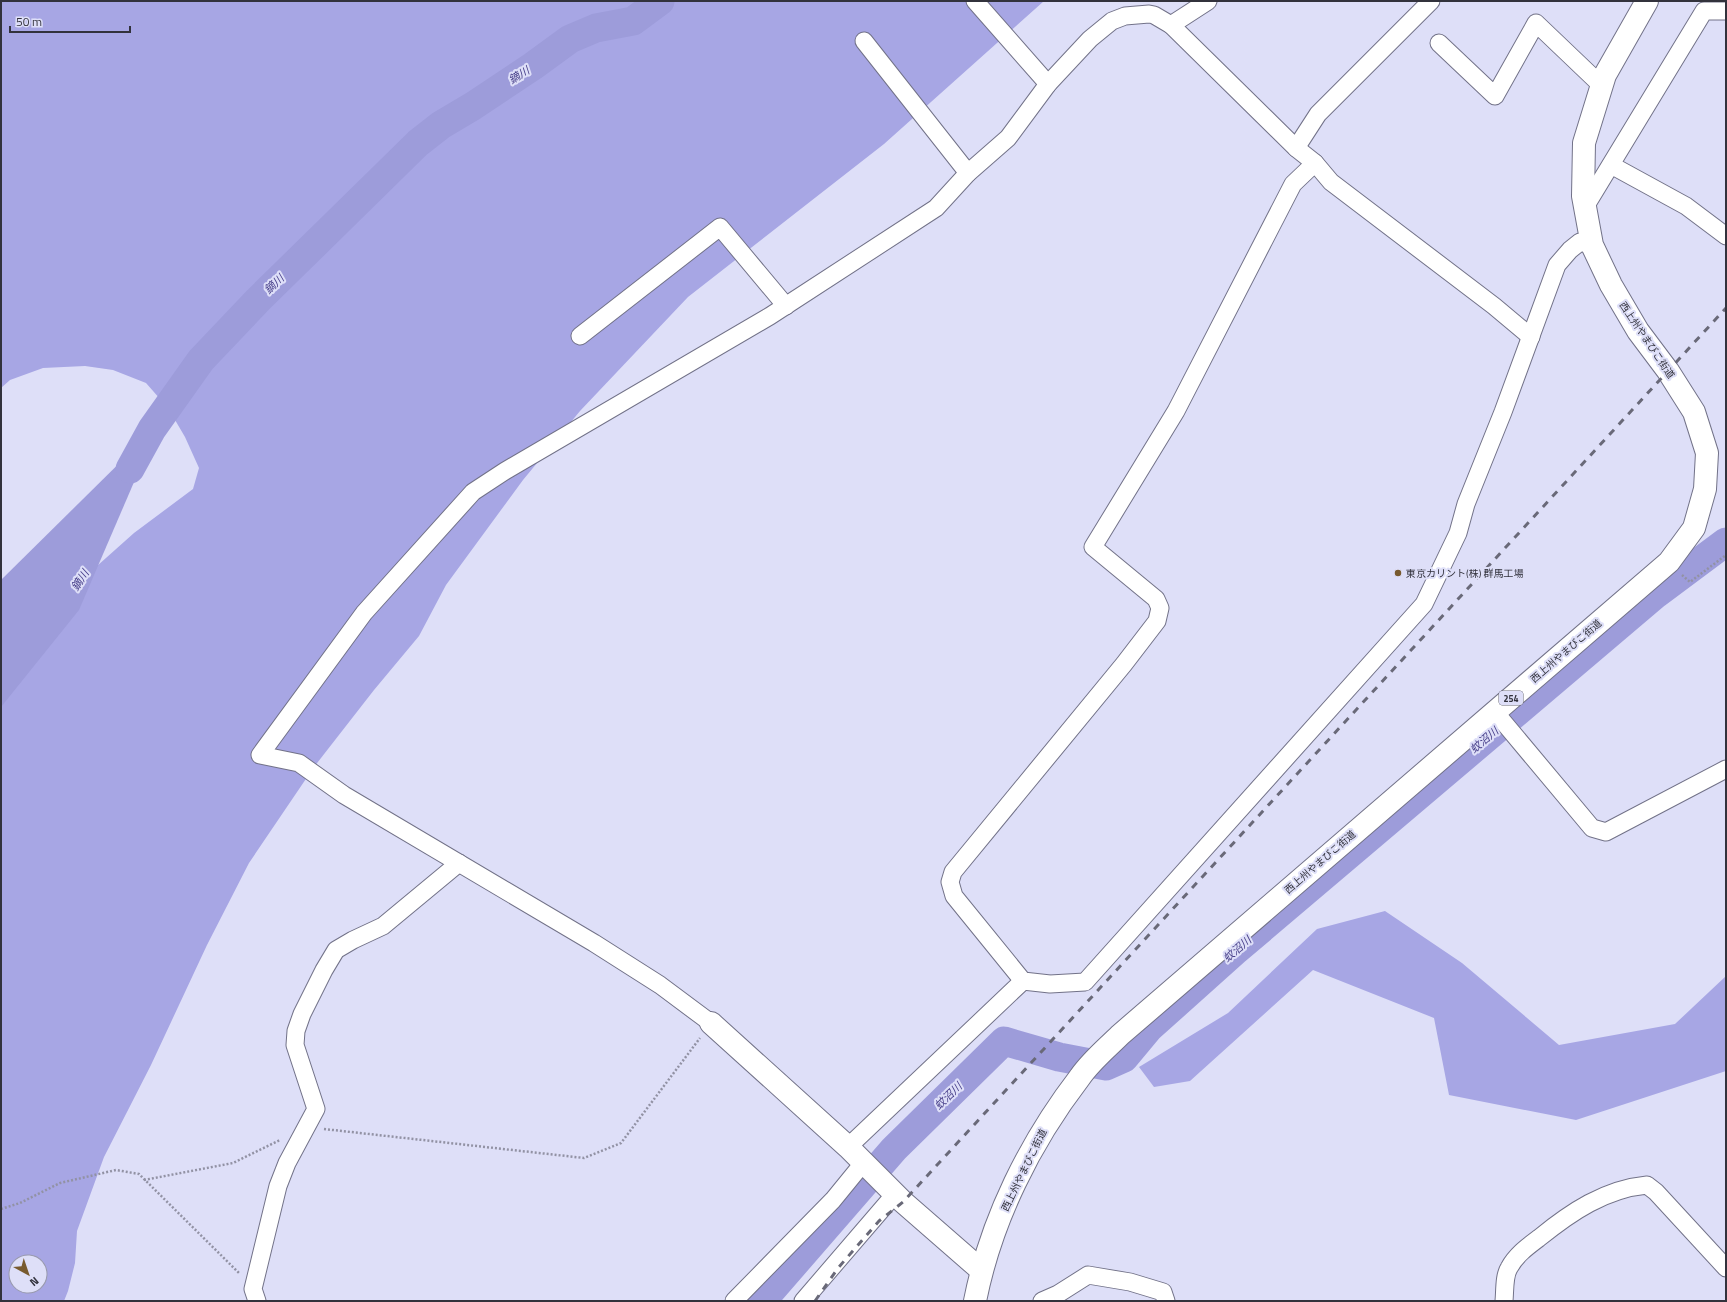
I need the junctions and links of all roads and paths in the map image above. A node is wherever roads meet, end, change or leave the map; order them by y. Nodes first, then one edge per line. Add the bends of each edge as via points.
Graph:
1 (976, 1) edge
2 (1208, 1) edge
3 (1430, 1) edge
4 (1647, 1) edge
5 (1700, 6) edge
6 (1726, 11) edge
7 (1171, 26) junction
8 (864, 41) dead end
9 (1439, 43) dead end
10 (1048, 84) junction
11 (1602, 86) junction
12 (1296, 148) junction
13 (1315, 163) junction
14 (1612, 165) junction
15 (968, 173) junction
16 (1585, 207) junction
17 (1726, 236) edge
18 (1592, 245) junction
19 (786, 306) junction
20 (580, 336) dead end
21 (1530, 336) junction
22 (1726, 555) edge
23 (1669, 562) junction
24 (1502, 720) junction
25 (1726, 769) edge
26 (459, 863) junction
27 (1023, 981) junction
28 (711, 1023) junction
29 (306, 1127) junction
30 (848, 1147) junction
31 (864, 1162) junction
32 (144, 1180) junction
33 (895, 1194) junction
34 (1, 1209) edge
35 (1726, 1268) edge
36 (981, 1270) junction
37 (255, 1295) edge
38 (734, 1301) edge
39 (803, 1301) edge
40 (975, 1301) edge
41 (1042, 1301) edge
42 (1166, 1301) edge
43 (1504, 1301) edge

1 - 10 street
2 - 7 street
3 - 12 street via 1318,114
4 - 11 main road, 西上州やまびこ街道 / 254 via 1605,75
5 - 6 street
5 - 14 street
7 - 10 street via 1149,14 1125,16 1112,21 1090,39
7 - 12 street
8 - 15 street
9 - 11 street via 1495,96 1536,23
10 - 15 street via 1008,138
11 - 16 main road, 西上州やまびこ街道 / 254 via 1584,143
12 - 13 street
13 - 21 street via 1331,182
13 - 27 street via 1293,184 1176,411 1093,547 1156,599 1160,608 1157,621 953,872 950,882 954,896
14 - 16 street
14 - 17 street via 1686,206
15 - 19 street via 936,208
16 - 18 main road, 西上州やまびこ街道 / 254
18 - 21 street via 1580,242 1557,266
18 - 23 main road, 西上州やまびこ街道 / 254 via 1611,285 1638,331 1694,412 1707,453 1705,489 1694,528
19 - 20 street via 720,227
19 - 26 street via 504,471 473,492 364,613 260,755 299,763 344,796
21 - 27 street via 1466,504 1458,533 1424,604 1085,982 1050,984
22 - 23 path via 1690,582
23 - 24 main road, 西上州やまびこ街道 / 254
24 - 25 street via 1592,828 1606,832
24 - 36 main road, 西上州やまびこ街道 / 254 via 1120,1035 1080,1075 1037,1140 1009,1196
26 - 28 street via 660,984
26 - 29 street via 383,926 336,950 324,970 296,1031 295,1045 316,1109
27 - 30 street
28 - 29 path via 621,1143 584,1158
28 - 30 main road
29 - 32 path via 233,1163
29 - 37 street via 278,1186
30 - 31 main road
31 - 33 main road
31 - 38 street via 833,1200
32 - 34 path via 139,1174 116,1170 60,1183 20,1203
32 - 37 path via 239,1273
33 - 36 main road
33 - 39 street
35 - 43 street via 1647,1185 1611,1193 1583,1206 1518,1254 1508,1270
36 - 40 main road, 西上州やまびこ街道 / 254
41 - 42 street via 1088,1275 1146,1286 1163,1292

